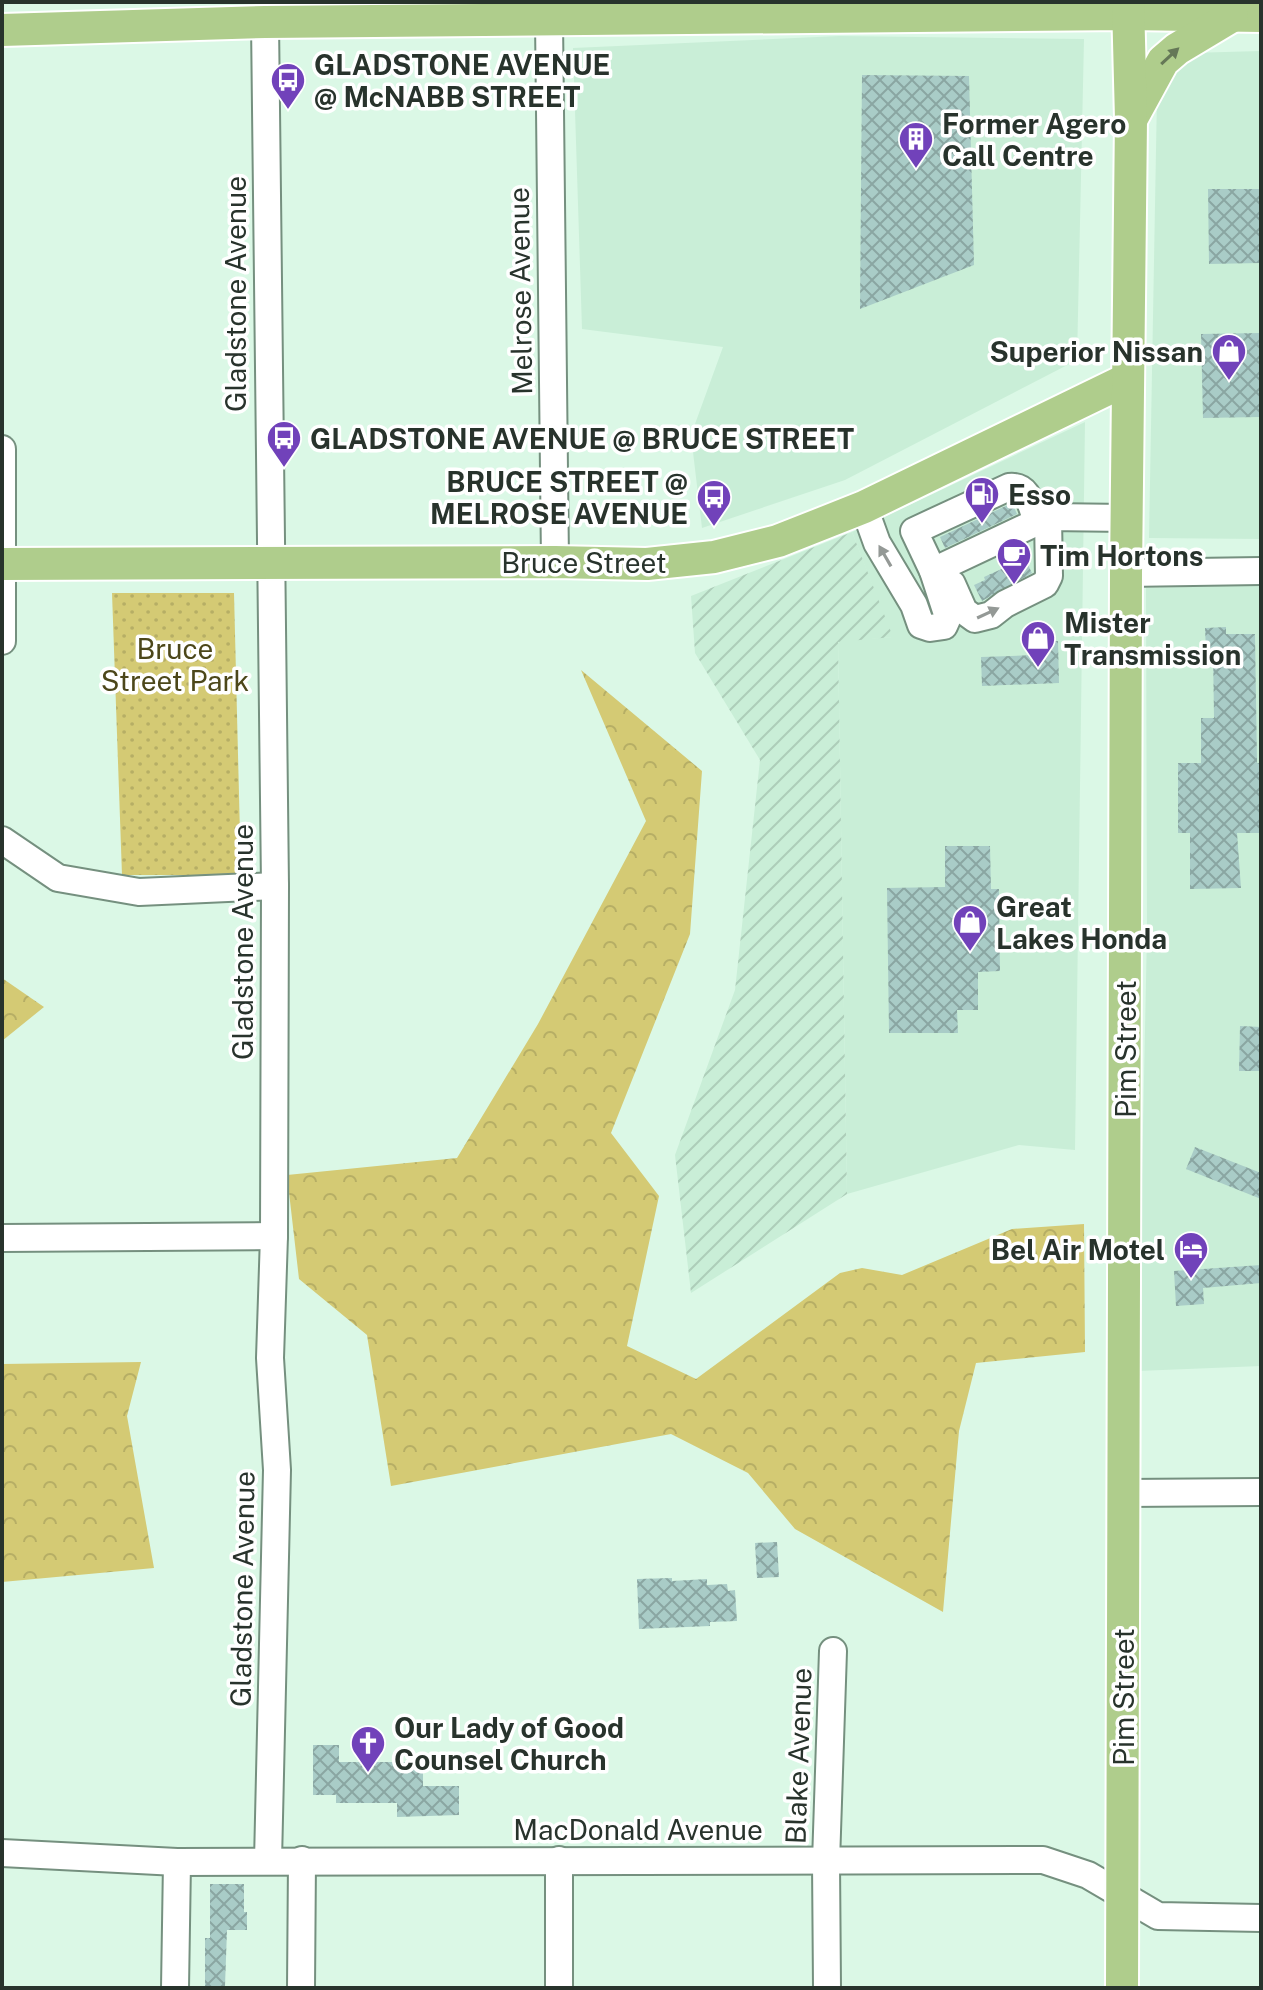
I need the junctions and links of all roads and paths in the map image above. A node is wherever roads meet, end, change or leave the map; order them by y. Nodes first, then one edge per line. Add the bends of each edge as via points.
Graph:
1 (1128, 8) edge
2 (881, 10) edge
3 (646, 11) edge
4 (408, 12) edge
5 (1247, 16) edge
6 (549, 20) junction
7 (265, 22) junction
8 (2, 30) edge
9 (1131, 119) junction
10 (1128, 379) junction
11 (2, 449) edge
12 (908, 485) junction
13 (864, 507) junction
14 (1127, 518) junction
15 (1042, 519) junction
16 (927, 525) junction
17 (555, 562) junction
18 (2, 564) edge
19 (270, 565) junction
20 (939, 568) junction
21 (1261, 571) edge
22 (1126, 573) junction
23 (2, 641) edge
24 (2, 840) edge
25 (275, 886) junction
26 (274, 1236) junction
27 (2, 1238) edge
28 (1261, 1492) edge
29 (1124, 1493) junction
30 (833, 1651) dead end
31 (2, 1853) edge
32 (302, 1860) junction
33 (559, 1860) junction
34 (268, 1861) junction
35 (177, 1862) junction
36 (826, 1862) junction
37 (1122, 1896) junction
38 (1261, 1918) edge
39 (175, 1988) edge
40 (301, 1988) edge
41 (559, 1988) edge
42 (827, 1988) edge
43 (1122, 1988) edge

1 - 2 main road
1 - 5 main road
1 - 9 main road, Pim Street
2 - 3 main road
3 - 6 main road
4 - 6 main road
4 - 7 main road
9 -> 5 main road via 1163,61
6 - 17 street, Melrose Avenue
7 - 8 main road
7 - 19 street, Gladstone Avenue
9 - 10 main road, Pim Street
10 - 12 main road, Bruce Street
10 - 14 main road, Pim Street
11 - 18 street
12 - 13 main road, Bruce Street
12 - 16 street
13 - 17 main road, Bruce Street via 778,541 714,557 647,564
20 -> 13 street via 948,622 925,628 877,543
14 - 15 street
14 - 22 main road, Pim Street
15 - 16 street via 1017,486
15 - 20 street
20 -> 15 street via 967,615 991,615 1048,581
16 - 20 street via 914,531
17 - 19 main road, Bruce Street
18 - 19 main road, Bruce Street
18 - 23 street
19 - 25 street, Gladstone Avenue
21 - 22 street
22 - 29 main road, Pim Street
24 - 25 street via 58,878 139,892
25 - 26 street, Gladstone Avenue
26 - 27 street
26 - 34 street, Gladstone Avenue via 270,1358 277,1470
28 - 29 street
29 - 37 main road, Pim Street
30 - 36 street, Blake Avenue
31 - 35 street, MacDonald Avenue
32 - 33 street, MacDonald Avenue
32 - 34 street, MacDonald Avenue
32 - 40 street
33 - 36 street, MacDonald Avenue
33 - 41 street
34 - 35 street, MacDonald Avenue
35 - 39 street
36 - 37 street, MacDonald Avenue via 1043,1860 1088,1875
36 - 42 street, Blake Avenue
37 - 38 street, MacDonald Avenue via 1158,1916
37 - 43 main road, Pim Street

